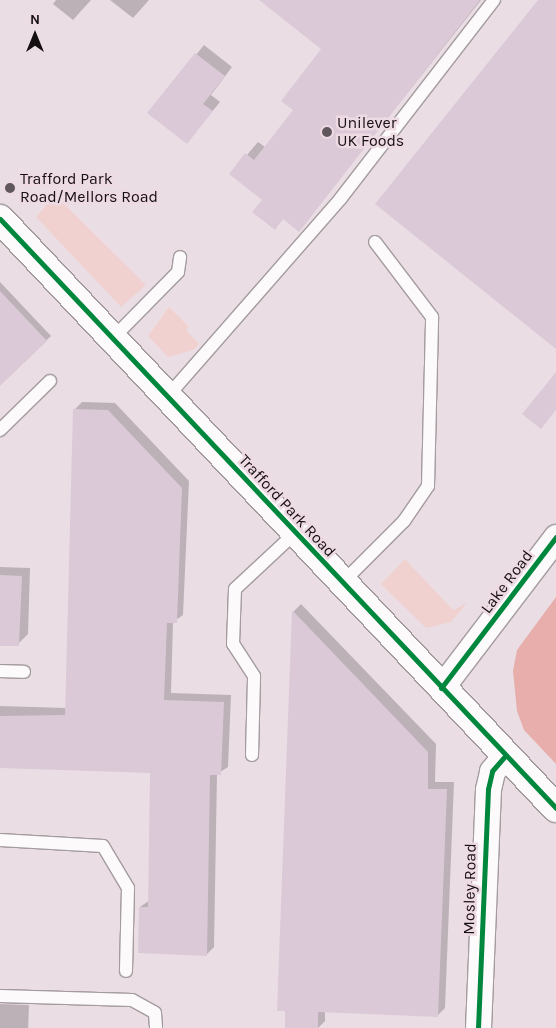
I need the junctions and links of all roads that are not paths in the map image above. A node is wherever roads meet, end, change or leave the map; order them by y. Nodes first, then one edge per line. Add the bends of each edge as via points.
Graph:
1 (494, 0) edge
2 (0, 219) edge
3 (375, 242) dead end
4 (180, 257) dead end
5 (112, 339) junction
6 (50, 381) dead end
7 (167, 397) junction
8 (0, 430) edge
9 (295, 533) junction
10 (556, 537) edge
11 (342, 583) junction
12 (0, 671) edge
13 (24, 672) dead end
14 (441, 688) junction
15 (252, 755) dead end
16 (505, 756) junction
17 (556, 808) edge
18 (0, 840) edge
19 (126, 971) dead end
20 (0, 996) edge
21 (156, 1028) edge
22 (478, 1028) edge

1 - 7 lane via 341,198
2 - 5 street, Trafford Park Road
3 - 11 lane via 432,316 428,486 404,521
4 - 5 lane via 178,272
5 - 7 street, Trafford Park Road
6 - 8 lane
7 - 9 street, Trafford Park Road
9 - 11 street, Trafford Park Road
9 - 15 lane via 235,589 233,644 254,676
10 - 14 street, Lake Road
11 - 14 street, Trafford Park Road
12 - 13 lane
14 - 16 street, Trafford Park Road
16 - 17 street, Trafford Park Road
16 - 22 street, Mosley Road via 492,771 488,790
18 - 19 lane via 104,846 128,888
20 - 21 lane via 132,1000 155,1013

